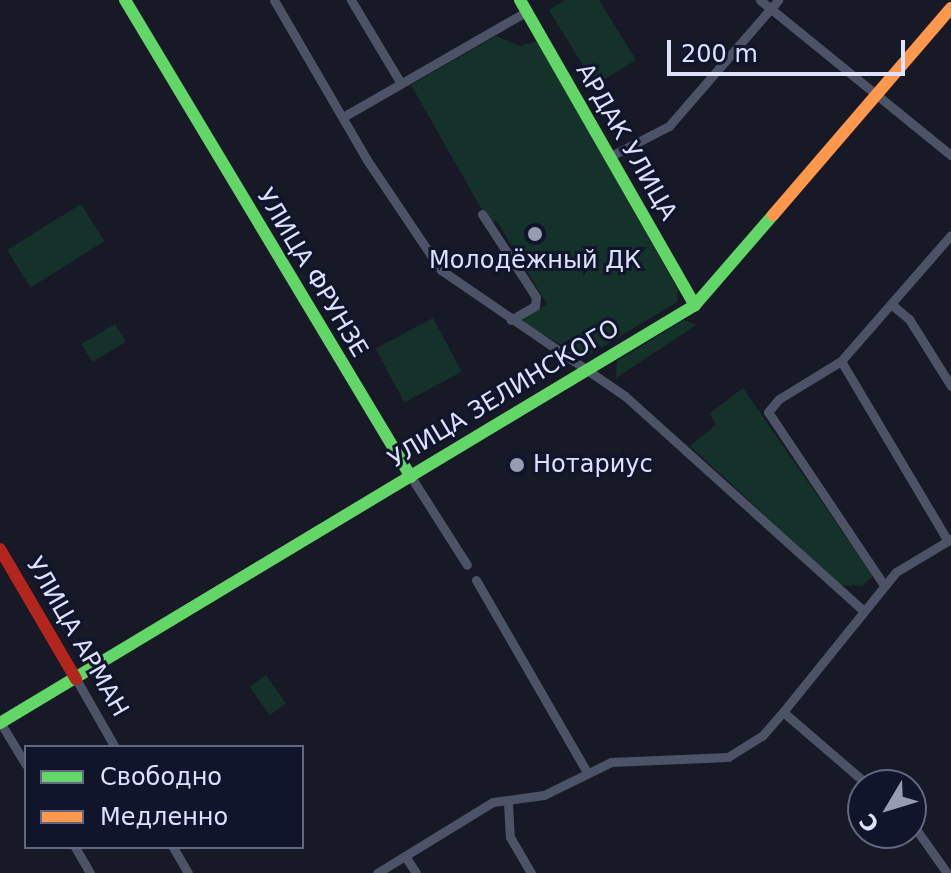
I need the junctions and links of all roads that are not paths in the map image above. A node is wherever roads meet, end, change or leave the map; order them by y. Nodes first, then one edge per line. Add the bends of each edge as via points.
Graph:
1 (125, 0) edge
2 (274, 0) edge
3 (351, 0) edge
4 (760, 0) edge
5 (775, 4) edge
6 (523, 5) edge
7 (951, 8) edge
8 (400, 82) junction
9 (878, 95) junction
10 (343, 117) junction
11 (951, 155) edge
12 (609, 157) junction
13 (482, 214) dead end
14 (951, 235) edge
15 (947, 246) edge
16 (891, 304) junction
17 (695, 305) junction
18 (511, 320) junction
19 (841, 361) junction
20 (584, 370) junction
21 (951, 386) edge
22 (411, 477) junction
23 (949, 540) edge
24 (0, 549) edge
25 (4, 564) edge
26 (467, 565) dead end
27 (476, 580) dead end
28 (884, 585) junction
29 (864, 611) junction
30 (76, 679) junction
31 (783, 712) junction
32 (0, 722) edge
33 (114, 745) edge
34 (24, 762) edge
35 (849, 769) edge
36 (587, 772) junction
37 (508, 802) junction
38 (927, 845) edge
39 (76, 849) edge
40 (174, 849) edge
41 (405, 856) junction
42 (90, 873) edge
43 (188, 873) edge
44 (377, 873) edge
45 (416, 873) edge
46 (531, 873) edge
47 (947, 873) edge

1 - 22 main road, УЛИЦА ФРУНЗЕ
2 - 10 street
3 - 8 street
4 - 5 street
5 - 9 street
5 - 12 street via 669,126
6 - 8 street
6 - 12 main road, АРДАК УЛИЦА
7 - 9 main road, УЛИЦА ЗЕЛИНСКОГО
8 - 10 street
9 - 11 street
9 - 17 main road, УЛИЦА ЗЕЛИНСКОГО
10 - 18 street via 441,270
12 - 17 main road, АРДАК УЛИЦА
13 - 18 street via 536,297 535,306
14 - 15 street
15 - 16 street
16 - 19 street
16 - 21 street via 909,319
17 - 20 main road, УЛИЦА ЗЕЛИНСКОГО
18 - 20 street
19 - 23 street
19 - 28 street via 779,399 768,412
20 - 22 main road, УЛИЦА ЗЕЛИНСКОГО
20 - 29 street via 625,396
22 - 26 street, УЛИЦА ФРУНЗЕ
22 - 30 main road, УЛИЦА ЗЕЛИНСКОГО
23 - 28 street
24 - 25 main road, УЛИЦА АРМАН
25 - 30 main road, УЛИЦА АРМАН
27 - 36 street
28 - 29 street
29 - 31 street
30 - 32 main road, УЛИЦА ЗЕЛИНСКОГО
30 - 33 street, УЛИЦА АРМАН
31 - 35 street
31 - 36 street via 762,736 728,757 611,762
32 - 34 street
36 - 37 street via 544,795
37 - 41 street via 493,802
37 - 46 street via 510,837
38 - 47 street
39 - 42 street
40 - 43 street
41 - 44 street
41 - 45 street

